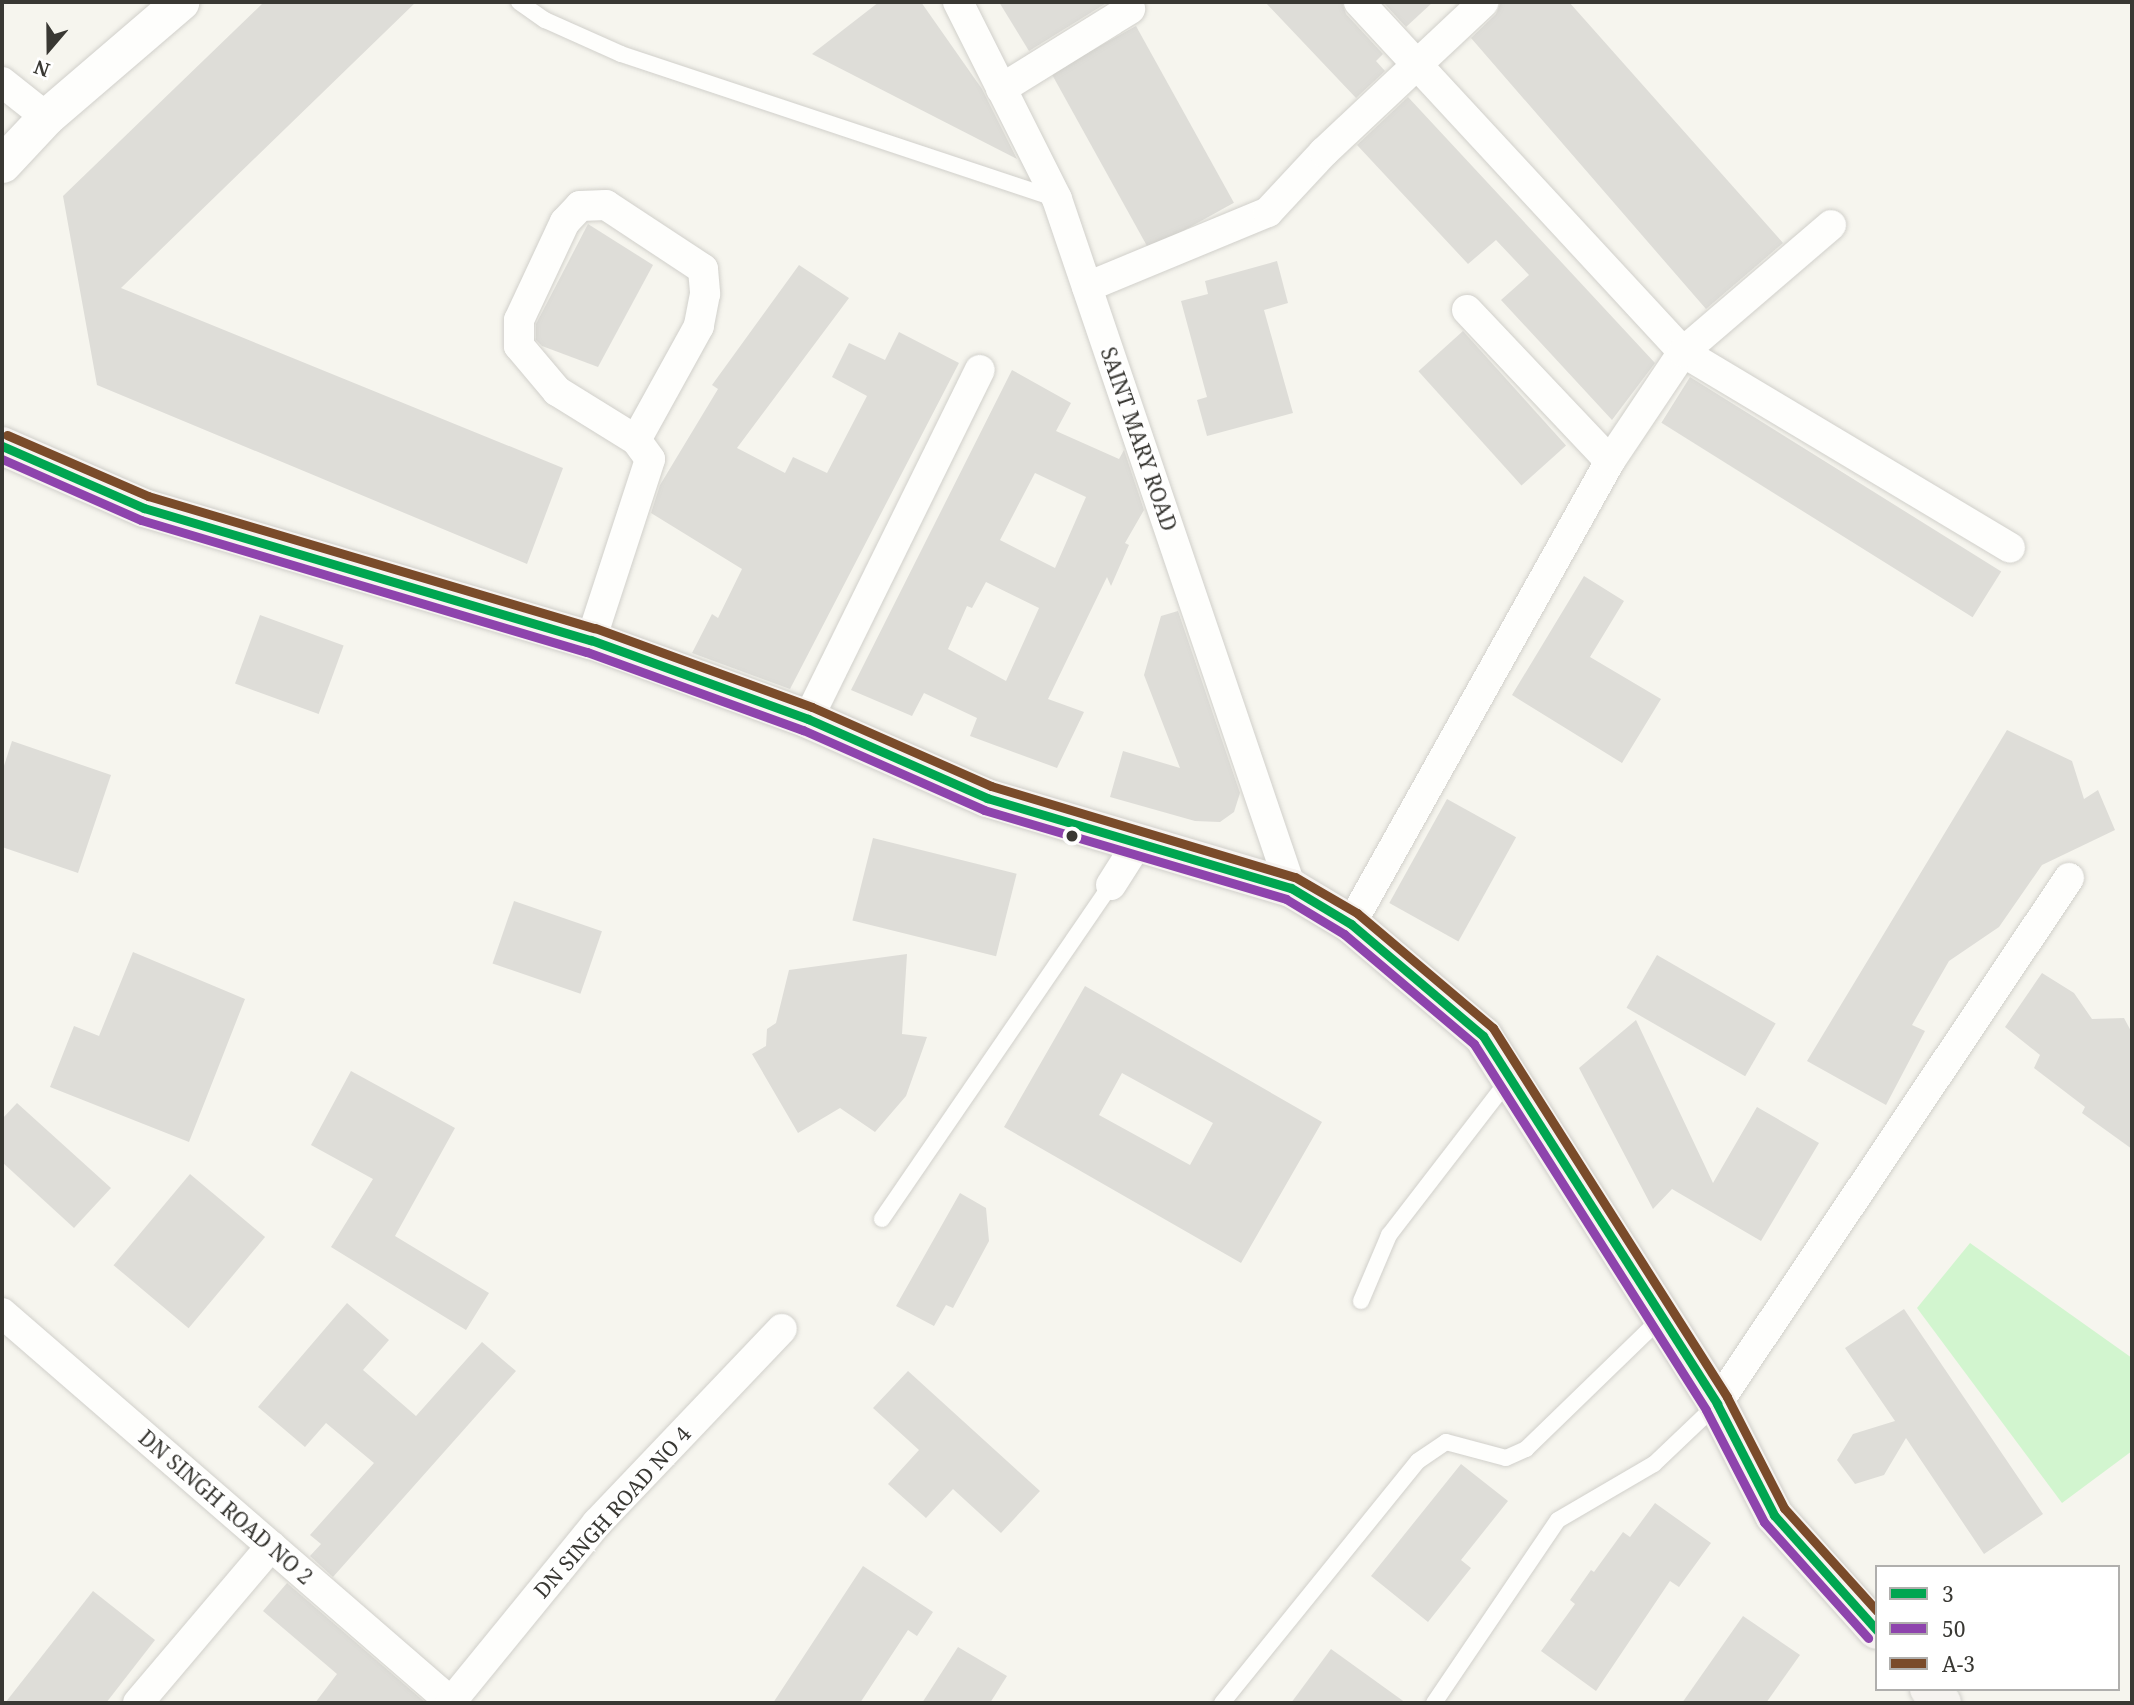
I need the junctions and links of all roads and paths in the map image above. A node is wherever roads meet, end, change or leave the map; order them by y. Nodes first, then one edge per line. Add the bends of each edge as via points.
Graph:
1 (180, 2) edge
2 (519, 2) edge
3 (958, 2) edge
4 (1359, 2) edge
5 (1484, 2) edge
6 (1130, 9) dead end
7 (1417, 66) junction
8 (2, 82) edge
9 (1001, 89) junction
10 (46, 117) junction
11 (2, 164) edge
12 (1057, 199) junction
13 (1831, 225) dead end
14 (1087, 288) junction
15 (1467, 310) dead end
16 (1683, 352) junction
17 (980, 370) dead end
18 (636, 440) junction
19 (2, 446) edge
20 (1610, 461) junction
21 (2010, 548) dead end
22 (592, 640) junction
23 (808, 719) junction
24 (1137, 844) junction
25 (2069, 878) dead end
26 (1111, 885) joint
27 (1291, 888) junction
28 (1351, 924) junction
29 (1510, 1078) junction
30 (882, 1219) dead end
31 (1361, 1301) dead end
32 (2, 1313) edge
33 (1662, 1317) junction
34 (782, 1329) dead end
35 (1717, 1404) junction
36 (271, 1546) junction
37 (1875, 1628) edge
38 (452, 1702) edge
39 (138, 1703) edge
40 (1222, 1703) edge
41 (1434, 1703) edge

1 - 10 street
2 - 12 lane via 621,54
3 - 9 street, SAINT MARY ROAD
4 - 7 street
5 - 7 street
6 - 9 street
7 - 14 street via 1324,152 1268,212
7 - 16 street
8 - 10 street
9 - 12 street, SAINT MARY ROAD
10 - 11 street
12 - 14 street, SAINT MARY ROAD
13 - 16 street
14 - 27 street, SAINT MARY ROAD
15 - 20 street
16 - 20 street
16 - 21 street
17 - 23 street
18 - 18 street via 557,391 519,346 519,320 565,222 580,206 606,205 703,269 705,294 699,326
18 - 22 street via 650,458
19 - 22 main road via 144,508
20 - 28 street
22 - 23 main road
23 - 24 main road via 987,798
24 - 26 street
24 - 27 main road
25 - 35 street
26 - 30 lane
27 - 28 main road
28 - 29 main road via 1483,1036
29 - 31 lane via 1389,1235
29 - 33 main road
32 - 36 street, DN SINGH ROAD NO 2
33 - 35 main road
33 - 40 lane via 1526,1449 1506,1458 1446,1443 1418,1461
34 - 38 street, DN SINGH ROAD NO 4 via 597,1522
35 - 37 main road via 1774,1515
35 - 41 lane via 1654,1464 1558,1520
36 - 38 street, DN SINGH ROAD NO 2
36 - 39 street

